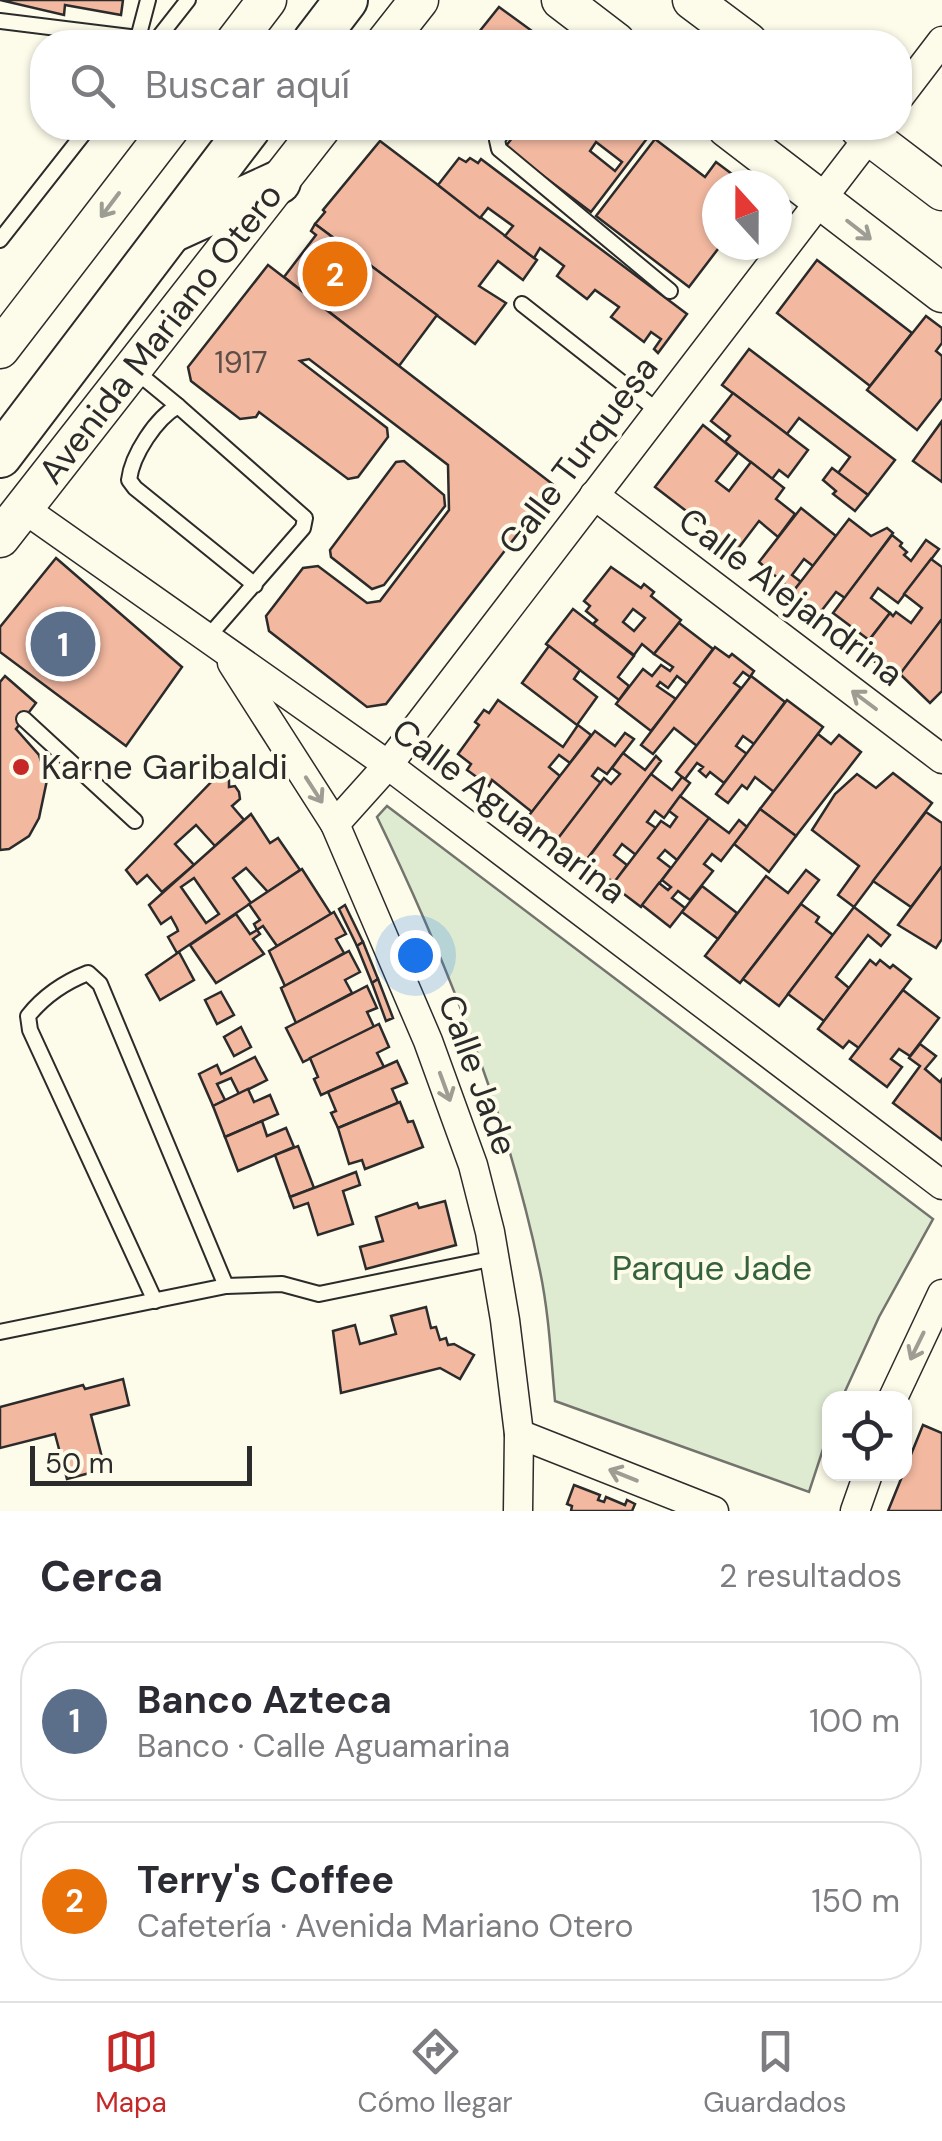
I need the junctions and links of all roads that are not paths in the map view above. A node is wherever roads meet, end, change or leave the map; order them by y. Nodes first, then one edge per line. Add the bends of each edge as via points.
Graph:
1 (148, 0) edge
2 (188, 0) edge
3 (268, 0) edge
4 (346, 0) edge
5 (419, 0) edge
6 (692, 0) edge
7 (0, 21) edge
8 (67, 30) edge
9 (143, 30) edge
10 (164, 30) edge
11 (244, 30) edge
12 (323, 30) edge
13 (395, 30) edge
14 (732, 30) edge
15 (942, 41) edge
16 (912, 80) edge
17 (79, 140) edge
18 (161, 140) edge
19 (240, 140) edge
20 (312, 140) edge
21 (497, 140) edge
22 (742, 140) edge
23 (861, 140) edge
24 (880, 140) edge
25 (279, 182) junction
26 (942, 191) edge
27 (820, 200) junction
28 (169, 232) junction
29 (0, 240) edge
30 (670, 291) dead end
31 (942, 293) edge
32 (522, 304) dead end
33 (0, 349) edge
34 (133, 368) junction
35 (178, 406) junction
36 (658, 411) junction
37 (0, 456) edge
38 (594, 495) junction
39 (11, 523) edge
40 (255, 585) junction
41 (216, 643) junction
42 (24, 719) dead end
43 (942, 759) edge
44 (388, 765) junction
45 (135, 821) dead end
46 (336, 824) junction
47 (942, 1185) edge
48 (494, 1258) junction
49 (226, 1286) junction
50 (942, 1294) edge
51 (155, 1301) junction
52 (0, 1332) edge
53 (896, 1391) edge
54 (519, 1434) junction
55 (866, 1481) edge
56 (518, 1511) edge
57 (714, 1511) edge
58 (855, 1511) edge

1 - 9 lane
2 - 10 lane
3 - 11 main road
4 - 12 main road
5 - 13 main road
6 - 14 main road
7 - 8 lane
15 - 16 street
17 - 29 lane
18 -> 33 main road
19 - 28 main road, Avenida Mariano Otero
20 - 25 main road, Avenida Mariano Otero
21 - 30 lane via 499,149
22 - 27 main road
23 - 27 street, Calle Turquesa
24 - 26 main road
25 - 28 main road
25 - 34 main road, Avenida Mariano Otero
27 -> 31 main road
27 - 36 street, Calle Turquesa
28 - 37 main road, Avenida Mariano Otero
32 - 36 lane
34 - 35 lane
34 - 39 main road, Avenida Mariano Otero
35 - 40 lane via 305,518
35 - 40 lane via 151,432 129,480
36 - 38 street, Calle Turquesa
43 -> 38 street, Calle Alejandrina
38 - 44 street, Calle Turquesa
39 - 41 street, Calle Aguamarina
40 - 41 lane
41 - 44 street, Calle Aguamarina
41 -> 46 street, Calle Jade
42 - 45 lane
44 - 46 street, Calle Turquesa
44 - 47 street, Calle Aguamarina
46 -> 48 street, Calle Jade via 473,1165
48 - 49 lane via 319,1294 282,1284
48 - 54 street, Calle Jade
49 - 51 lane
49 - 51 lane via 100,984 88,972 38,1003 28,1016 30,1030
50 -> 53 street
51 - 52 lane
54 - 56 street, Calle Jade
57 -> 54 street
55 - 58 street

